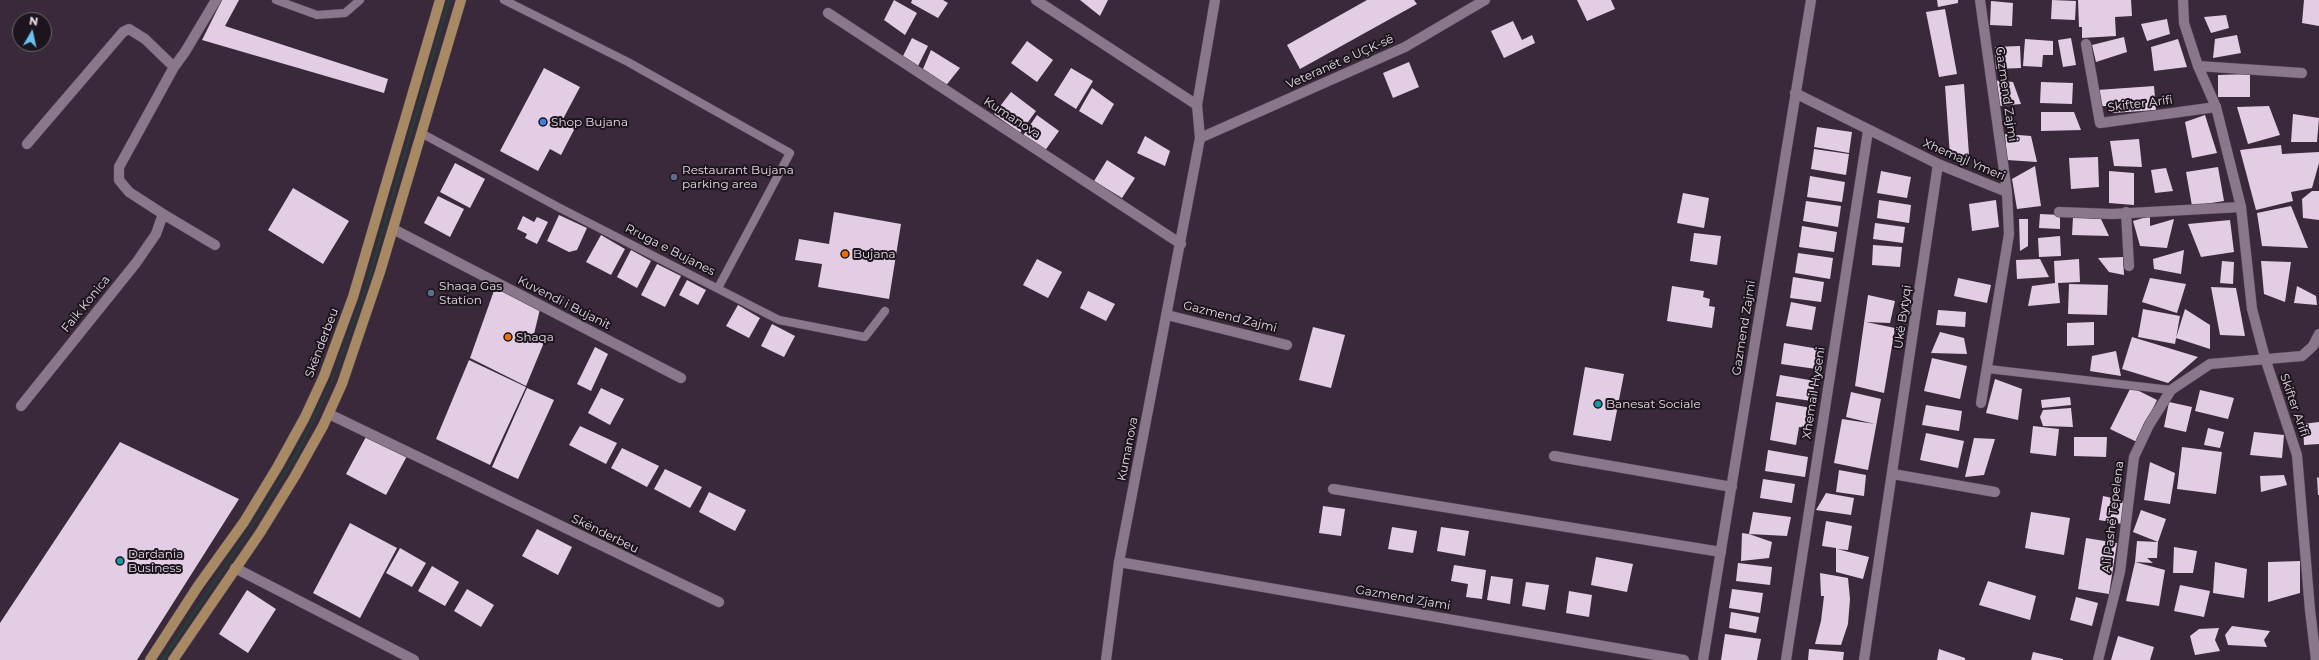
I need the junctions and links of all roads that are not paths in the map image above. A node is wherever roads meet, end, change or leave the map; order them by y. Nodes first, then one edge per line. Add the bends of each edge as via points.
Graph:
1 (216, 0) edge
2 (276, 0) edge
3 (360, 0) edge
4 (440, 0) edge
5 (461, 0) edge
6 (504, 0) edge
7 (1036, 0) edge
8 (1215, 0) edge
9 (1485, 0) edge
10 (1811, 0) edge
11 (1980, 0) edge
12 (2182, 0) edge
13 (828, 13) dead end
14 (2086, 44) dead end
15 (2198, 66) junction
16 (174, 67) junction
17 (2302, 73) dead end
18 (1795, 93) junction
19 (1197, 105) junction
20 (2216, 107) junction
21 (1868, 131) junction
22 (421, 134) junction
23 (1200, 138) junction
24 (27, 144) dead end
25 (1938, 164) junction
26 (2007, 192) junction
27 (2241, 208) junction
28 (2059, 212) dead end
29 (2126, 212) junction
30 (163, 214) junction
31 (393, 229) junction
32 (1181, 244) junction
33 (215, 245) dead end
34 (2129, 266) dead end
35 (718, 288) junction
36 (885, 311) dead end
37 (1167, 315) junction
38 (2319, 334) edge
39 (1287, 345) dead end
40 (2265, 358) junction
41 (1988, 369) junction
42 (681, 378) dead end
43 (2171, 390) junction
44 (1981, 403) dead end
45 (21, 406) dead end
46 (328, 414) junction
47 (1554, 456) dead end
48 (1893, 474) junction
49 (1732, 487) junction
50 (1333, 489) dead end
51 (1995, 492) dead end
52 (1720, 552) junction
53 (1119, 562) junction
54 (235, 568) junction
55 (719, 602) dead end
56 (150, 660) edge
57 (173, 660) edge
58 (414, 660) edge
59 (1106, 660) edge
60 (1684, 660) edge
61 (1703, 660) edge
62 (1786, 660) edge
63 (1864, 660) edge
64 (2098, 660) edge
65 (2316, 660) edge

1 - 16 street
2 - 3 lane via 317,15 345,13
4 - 56 main road, Skënderbeu via 353,297 324,376 305,417 244,522
5 - 22 main road
6 - 35 lane, Rruga e Bujanes via 628,62 790,153
7 - 19 street
8 - 19 street, Kumanova
9 - 23 street, Veteranët e UÇK-së via 1405,47
10 - 18 street, Gazmend Zajmi
11 - 26 street, Gazmend Zajmi
12 - 15 street, Skifter Arifi via 2184,23
13 - 32 street, Kumanova
14 - 20 street, Skifter Arifi via 2100,122
15 - 17 street
15 - 20 street, Skifter Arifi
16 - 24 street via 145,39 129,29 123,32
16 - 30 street via 119,167 119,180 129,192
18 - 21 street, Xhemajl Ymeri
18 - 49 street, Gazmend Zajmi
19 - 23 street, Kumanova
20 - 27 street, Skifter Arifi
21 - 25 street, Xhemajl Ymeri
21 - 62 street, Xhemail Hyseni
22 - 31 main road
22 - 35 lane, Rruga e Bujanes
23 - 32 street, Kumanova
25 - 26 street, Xhemajl Ymeri
25 - 48 street, Ukë Bytyqi
26 - 41 street, Xhemajl Ymeri via 2009,234
27 - 29 street
27 - 40 street, Skifter Arifi via 2252,309
28 - 29 street
29 - 34 street
30 - 33 street
30 - 45 street, Faik Konica via 156,234 136,262
31 - 42 street, Kuvendi i Bujanit
31 - 46 main road via 342,384
32 - 37 street, Kumanova
35 - 36 lane via 779,320 865,337
37 - 39 street, Gazmend Zajmi
37 - 53 street, Kumanova
38 - 40 street, Ali Pashë Tepelena via 2313,346 2302,356
40 - 43 street, Ali Pashë Tepelena via 2210,364
40 - 65 street, Skifter Arifi via 2297,455
41 - 43 lane
41 - 44 street, Xhemajl Ymeri
43 - 64 street, Ali Pashë Tepelena via 2149,425 2134,457 2120,572
46 - 54 main road via 291,483
46 - 55 street, Skënderbeu
47 - 49 street
48 - 51 street
48 - 63 street, Ukë Bytyqi
49 - 52 street, Gazmend Zajmi
50 - 52 street
52 - 61 street, Gazmend Zajmi
53 - 59 street, Kumanova
53 - 60 street, Gazmend Zjami
54 - 57 main road
54 - 58 street

